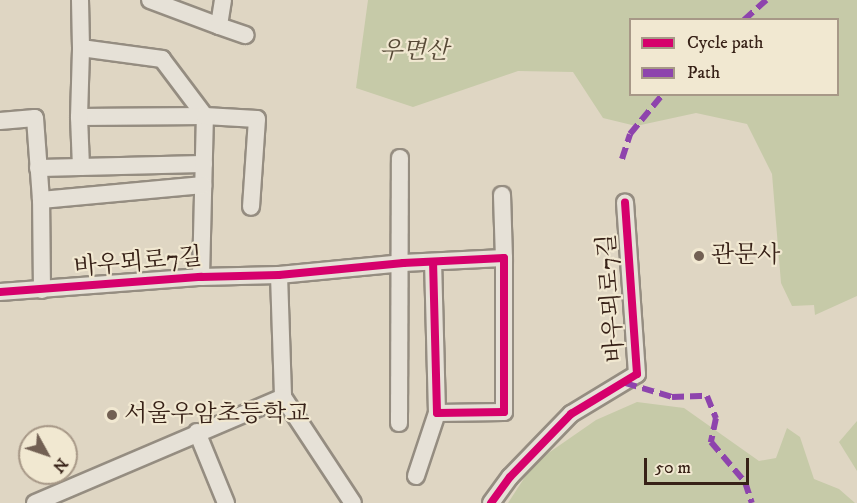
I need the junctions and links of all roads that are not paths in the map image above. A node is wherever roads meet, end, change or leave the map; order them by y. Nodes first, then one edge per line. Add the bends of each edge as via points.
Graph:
1 (80, 0) edge
2 (150, 0) edge
3 (223, 0) edge
4 (219, 26) junction
5 (245, 35) dead end
6 (81, 48) junction
7 (205, 116) junction
8 (79, 117) junction
9 (0, 121) edge
10 (400, 158) dead end
11 (204, 164) junction
12 (81, 167) junction
13 (38, 168) junction
14 (203, 185) junction
15 (502, 195) dead end
16 (40, 200) junction
17 (625, 202) dead end
18 (251, 207) dead end
19 (504, 258) junction
20 (433, 262) junction
21 (403, 263) junction
22 (279, 274) junction
23 (201, 277) junction
24 (42, 290) junction
25 (0, 292) edge
26 (284, 398) junction
27 (437, 413) junction
28 (399, 423) dead end
29 (197, 432) junction
30 (416, 476) dead end
31 (35, 503) edge
32 (226, 503) edge
33 (353, 503) edge
34 (491, 503) edge

1 - 6 street
2 - 4 street
3 - 4 street
4 - 5 street
6 - 7 street via 162,59
6 - 8 street
7 - 8 street
7 - 11 street
7 - 18 street via 257,119
8 - 12 street
9 - 13 street via 35,118
10 - 21 street
11 - 12 street
11 - 14 street
12 - 13 street
13 - 16 street
14 - 16 street
14 - 23 street
15 - 19 street
16 - 24 street
17 - 34 street, 바우뫼로7길 via 637,374 571,414 510,477
19 - 20 street, 바우뫼로7길
19 - 27 street via 504,412
20 - 21 street, 바우뫼로7길
20 - 27 street
21 - 22 street, 바우뫼로7길
21 - 28 street
22 - 23 street, 바우뫼로7길
22 - 26 street
23 - 24 street, 바우뫼로7길
24 - 25 street, 바우뫼로7길
26 - 29 street
26 - 33 street
27 - 30 street
29 - 31 street
29 - 32 street

